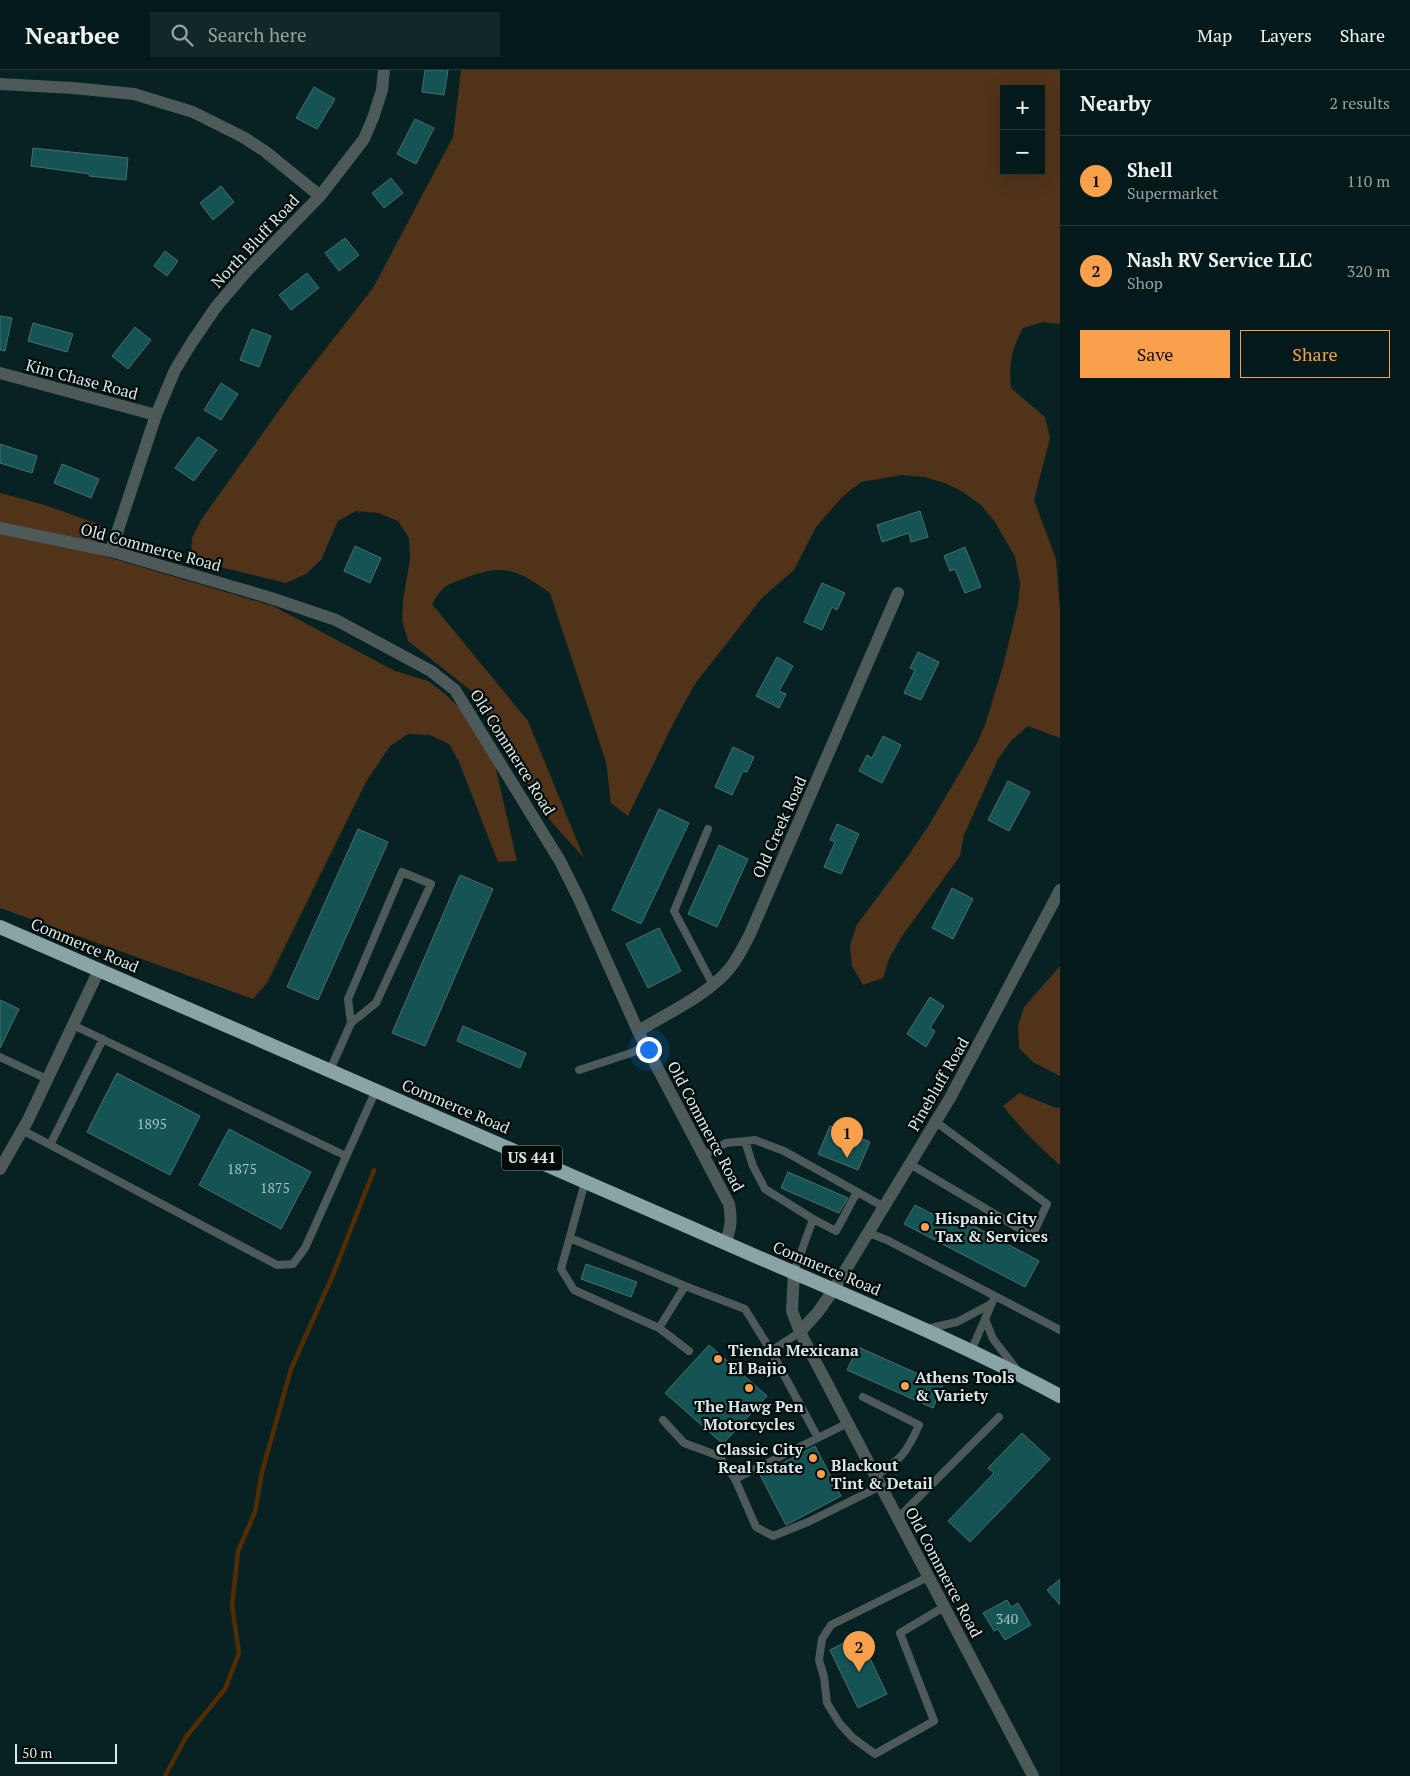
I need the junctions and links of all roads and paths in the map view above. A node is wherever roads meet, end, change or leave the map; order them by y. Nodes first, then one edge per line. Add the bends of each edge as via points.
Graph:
1 (384, 70) edge
2 (0, 84) edge
3 (320, 196) junction
4 (0, 373) edge
5 (156, 415) junction
6 (0, 528) edge
7 (111, 550) junction
8 (898, 593) dead end
9 (708, 829) dead end
10 (1060, 890) edge
11 (0, 927) edge
12 (99, 970) junction
13 (713, 985) junction
14 (352, 1023) junction
15 (73, 1025) junction
16 (638, 1030) junction
17 (103, 1039) junction
18 (645, 1045) junction
19 (0, 1057) edge
20 (330, 1070) junction
21 (579, 1070) dead end
22 (47, 1079) junction
23 (376, 1090) junction
24 (936, 1122) junction
25 (22, 1130) junction
26 (745, 1141) junction
27 (50, 1145) junction
28 (346, 1156) junction
29 (703, 1156) junction
30 (910, 1164) junction
31 (0, 1169) edge
32 (585, 1182) junction
33 (857, 1192) junction
34 (884, 1207) junction
35 (813, 1219) junction
36 (869, 1233) junction
37 (570, 1238) junction
38 (725, 1244) junction
39 (794, 1272) junction
40 (685, 1286) junction
41 (834, 1289) junction
42 (995, 1296) junction
43 (991, 1304) junction
44 (985, 1319) junction
45 (659, 1328) junction
46 (924, 1330) junction
47 (1060, 1330) edge
48 (800, 1332) junction
49 (689, 1351) dead end
50 (971, 1351) junction
51 (771, 1352) junction
52 (1021, 1374) junction
53 (1060, 1396) edge
54 (863, 1397) dead end
55 (999, 1417) dead end
56 (663, 1420) dead end
57 (848, 1423) junction
58 (818, 1438) junction
59 (734, 1479) junction
60 (878, 1481) junction
61 (898, 1518) junction
62 (928, 1576) junction
63 (944, 1607) junction
64 (1033, 1776) edge

1 - 3 street, North Bluff Road via 382,90 364,139
2 - 3 street via 134,94 193,112 266,152
3 - 5 street, North Bluff Road via 244,273 216,308 175,370
4 - 5 street, Kim Chase Road
5 - 7 street, North Bluff Road
6 - 7 street, Old Commerce Road
7 - 16 street, Old Commerce Road via 336,620 431,671 455,690 560,861
8 - 13 street, Old Creek Road via 750,934 730,968
9 - 13 lane via 674,911
10 - 24 street, Pinebluff Road
11 - 12 highway, Commerce Road / US 441
12 - 15 street
12 - 20 highway, Commerce Road / US 441
13 - 16 street, Old Creek Road
14 - 14 lane via 348,999 402,872 431,884 376,1003
14 - 20 lane
15 - 17 lane
15 - 22 street
16 - 18 street, Old Commerce Road
17 - 27 lane
17 - 28 lane
18 - 21 lane via 634,1052
18 - 29 street, Old Commerce Road
19 - 22 lane
20 - 23 highway, Commerce Road / US 441
22 - 25 street
23 - 28 lane
23 - 32 highway, Commerce Road / US 441
24 - 30 street, Pinebluff Road
24 - 30 lane via 1047,1204 1032,1236
25 - 27 lane
25 - 31 street
26 - 29 lane via 726,1143
26 - 33 lane via 755,1140 784,1151
26 - 35 lane via 765,1189
27 - 28 lane via 277,1265 292,1264 305,1248
29 - 38 street, Old Commerce Road via 729,1204 731,1230
30 - 34 street, Pinebluff Road
32 - 37 lane
32 - 38 highway, Commerce Road / US 441
33 - 34 lane
33 - 35 lane via 836,1232
34 - 36 street, Pinebluff Road
35 - 39 lane
36 - 41 street, Pinebluff Road
36 - 42 lane
37 - 40 lane
37 - 45 lane via 561,1270 574,1290
38 - 39 highway, Commerce Road / US 441
39 - 41 highway, Commerce Road / US 441
39 - 48 street, Old Commerce Road via 792,1311
40 - 45 lane
40 - 51 lane via 746,1309
41 - 46 highway, Commerce Road / US 441
41 - 48 street, Pinebluff Road
42 - 43 lane
42 - 47 lane
43 - 44 lane
43 - 46 lane via 957,1322
44 - 50 lane
44 - 52 lane via 993,1339
45 - 49 lane
46 - 50 highway, Commerce Road / US 441
48 - 51 lane
48 - 57 street, Old Commerce Road
50 - 52 highway, Commerce Road / US 441
51 - 58 lane
52 - 53 highway, Commerce Road / US 441
54 - 60 lane via 919,1425 908,1450
55 - 61 lane
56 - 59 lane via 684,1443 719,1456
57 - 58 lane
57 - 60 street, Old Commerce Road
58 - 59 lane
59 - 60 lane via 756,1527 774,1536 808,1522
60 - 61 street, Old Commerce Road
61 - 62 street, Old Commerce Road
62 - 63 street, Old Commerce Road
62 - 63 lane via 831,1625 822,1639 819,1660 828,1703 840,1724 874,1754 934,1722 900,1633
63 - 64 street, Old Commerce Road

